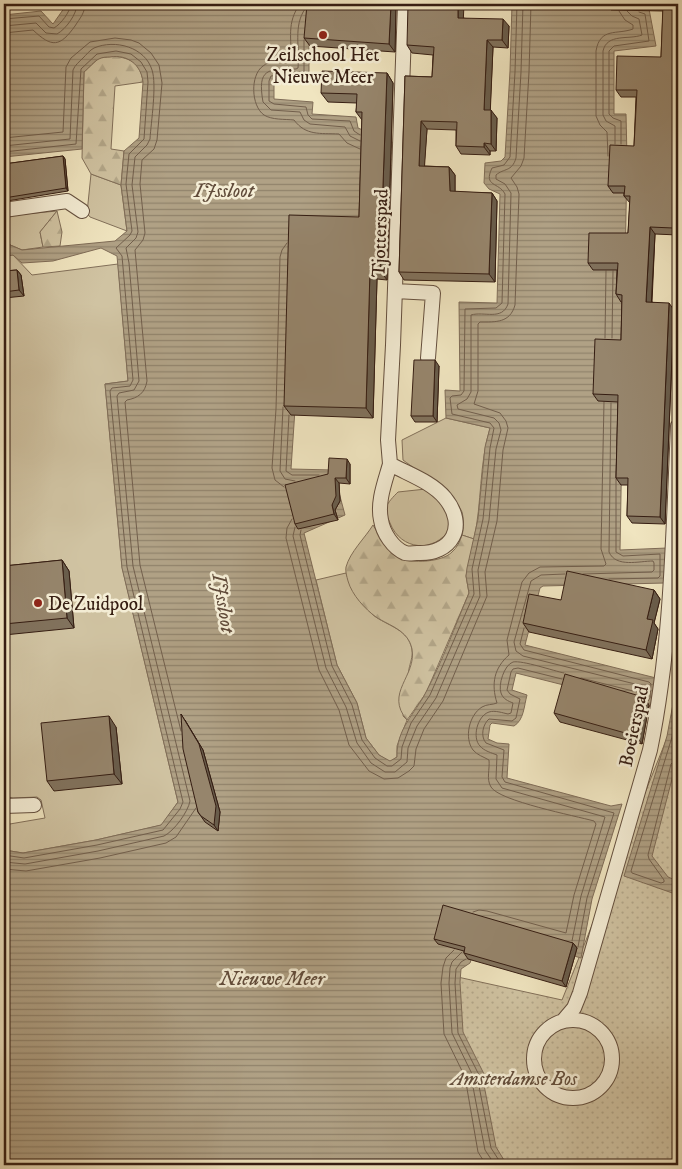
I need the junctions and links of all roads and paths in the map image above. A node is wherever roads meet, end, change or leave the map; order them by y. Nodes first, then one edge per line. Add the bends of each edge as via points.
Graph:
1 (405, 4) edge
2 (4, 210) edge
3 (82, 211) dead end
4 (395, 291) junction
5 (428, 358) edge
6 (678, 426) edge
7 (390, 464) junction
8 (34, 805) dead end
9 (4, 806) edge
10 (563, 1022) junction

1 - 4 lane, Tjotterspad
2 - 3 lane via 67,202
4 - 5 lane via 433,293
4 - 7 lane, Tjotterspad via 388,440
6 - 10 lane, Boeierspad via 671,585 658,710 650,750 581,988 574,1008
7 - 7 lane via 380,503 381,522 390,542 406,553 425,554 440,550 453,538 457,524 454,511 444,497 426,483
8 - 9 lane
10 - 10 lane via 548,1029 540,1038 535,1049 536,1073 542,1084 562,1097 588,1096 608,1077 610,1051 596,1028 576,1019

